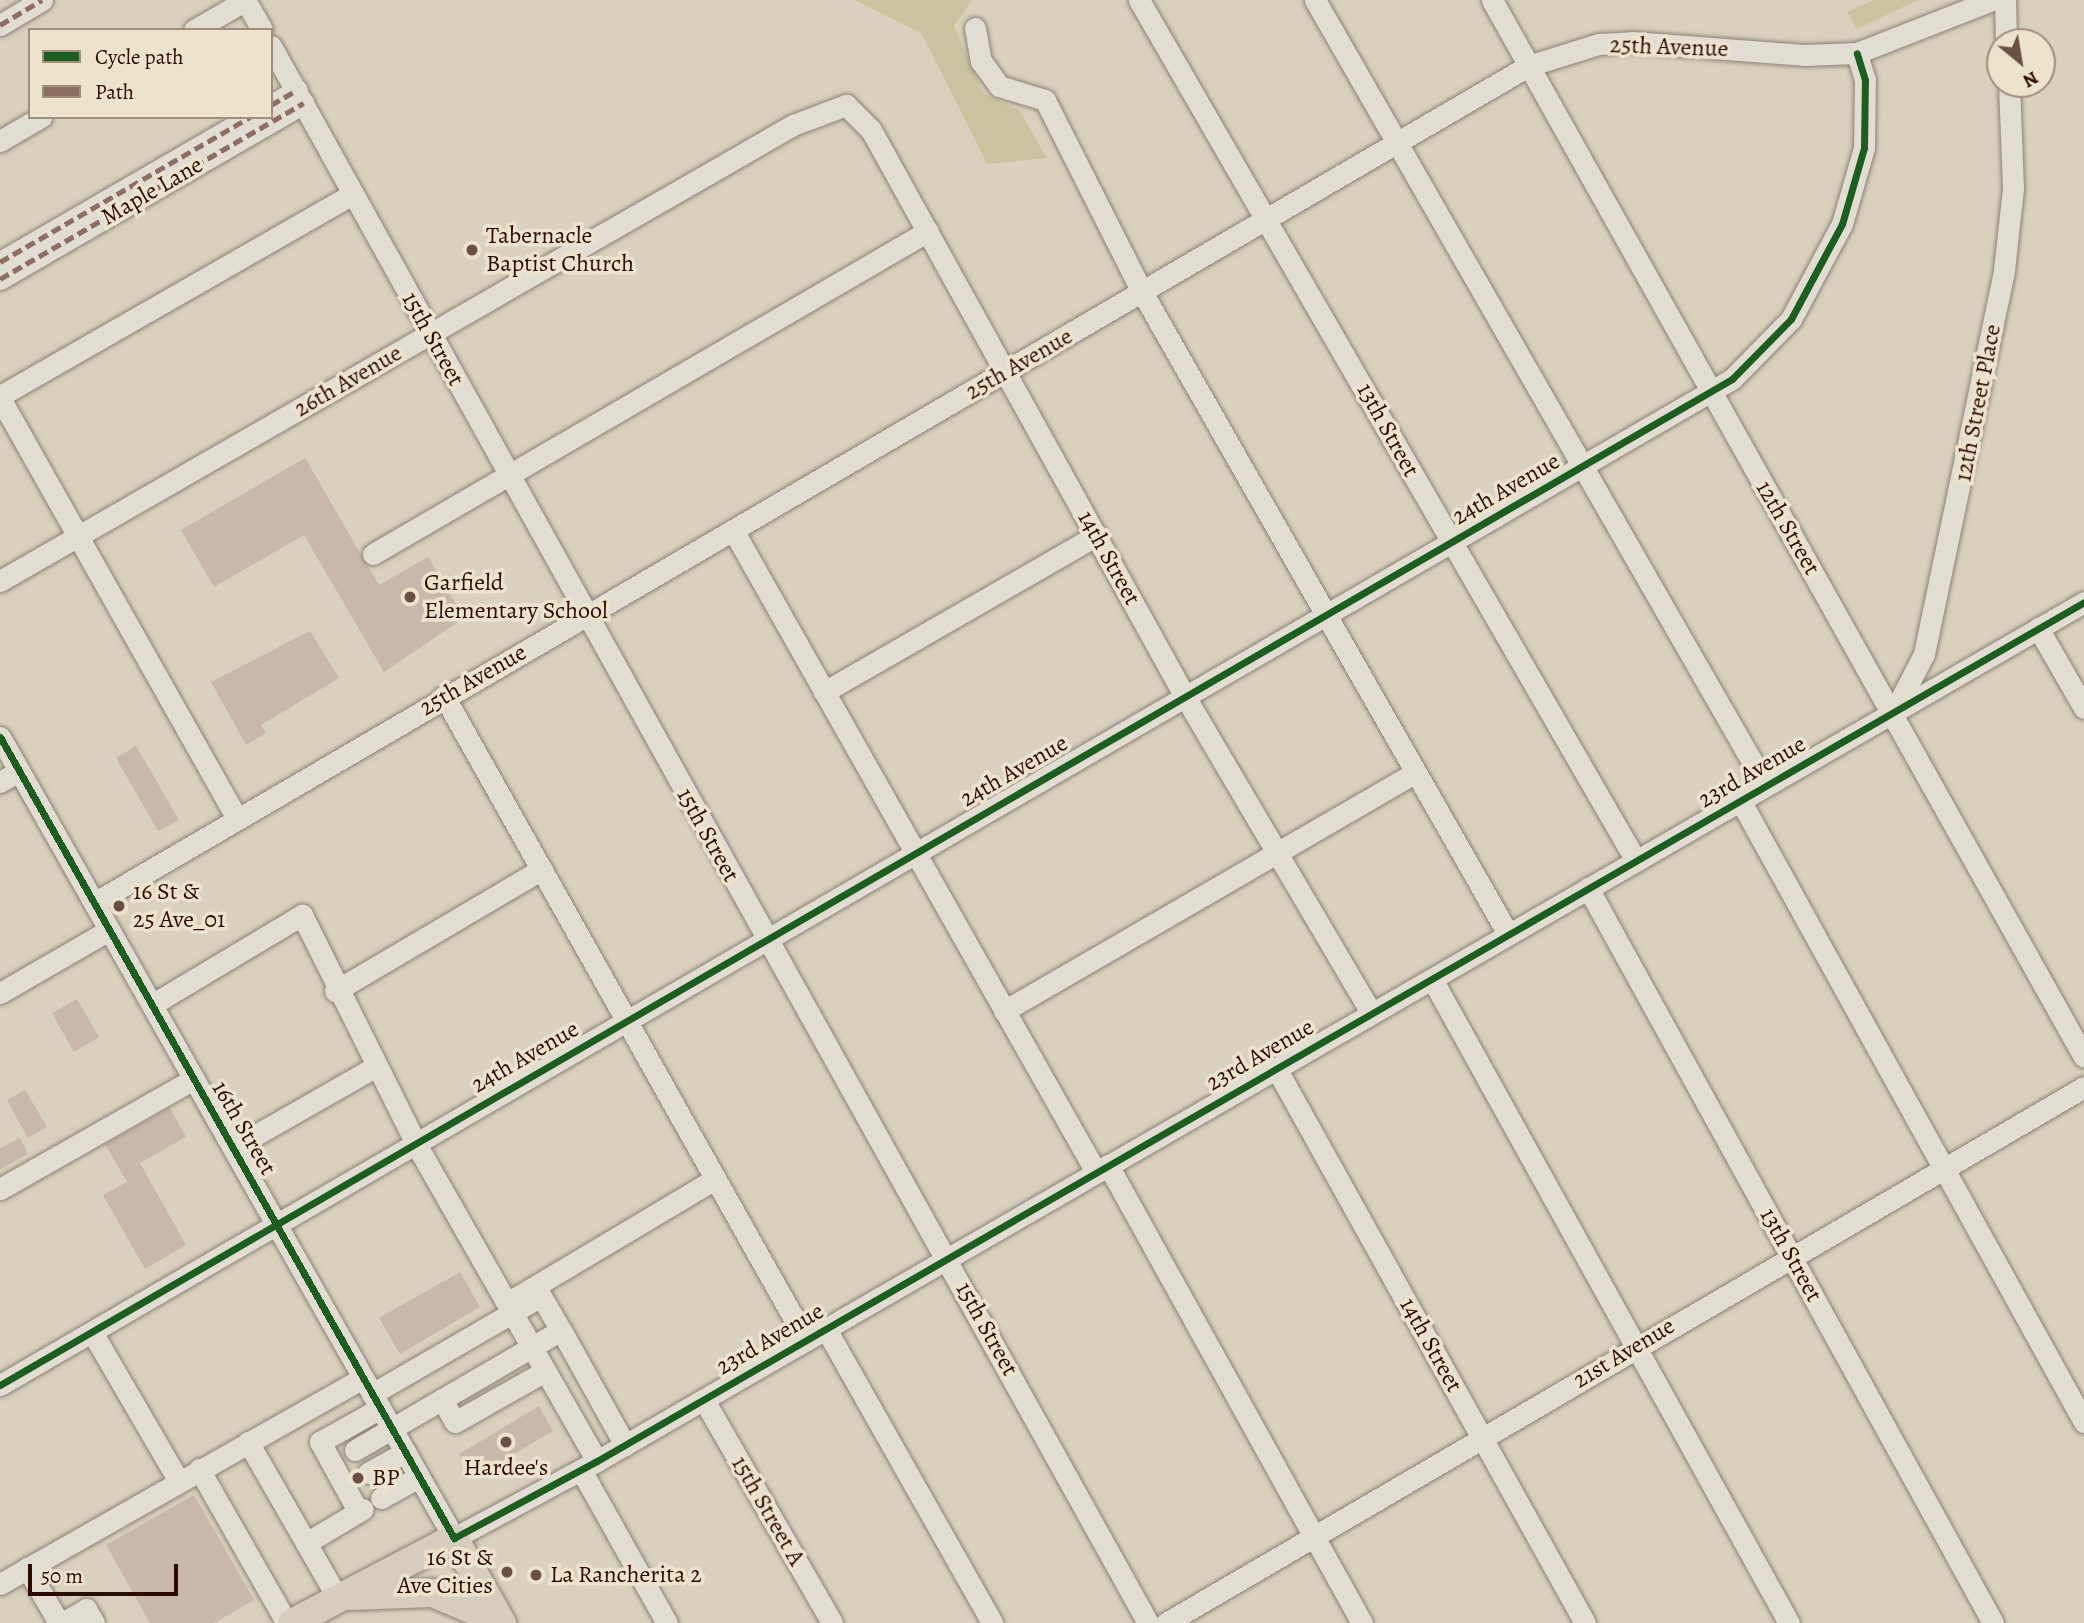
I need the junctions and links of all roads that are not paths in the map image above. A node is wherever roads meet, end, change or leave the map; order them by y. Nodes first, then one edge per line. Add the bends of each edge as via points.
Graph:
1 (43, 0) edge
2 (245, 0) edge
3 (1139, 0) edge
4 (1315, 0) edge
5 (1492, 0) edge
6 (1992, 0) edge
7 (2004, 0) edge
8 (0, 25) edge
9 (197, 28) edge
10 (261, 28) edge
11 (975, 28) dead end
12 (2005, 28) edge
13 (273, 50) edge
14 (1857, 53) junction
15 (1528, 66) junction
16 (300, 97) junction
17 (2010, 98) edge
18 (273, 104) edge
19 (846, 105) joint
20 (273, 113) edge
21 (38, 119) edge
22 (247, 119) edge
23 (264, 119) edge
24 (0, 141) edge
25 (1396, 141) junction
26 (353, 194) junction
27 (1270, 219) junction
28 (928, 231) junction
29 (0, 262) edge
30 (0, 279) edge
31 (1142, 292) junction
32 (430, 334) junction
33 (1007, 372) junction
34 (1710, 393) junction
35 (0, 397) edge
36 (1583, 467) junction
37 (509, 474) junction
38 (733, 530) junction
39 (1097, 535) junction
40 (76, 536) junction
41 (1452, 542) junction
42 (373, 554) dead end
43 (0, 581) edge
44 (2084, 602) edge
45 (1328, 613) junction
46 (588, 615) junction
47 (2038, 628) junction
48 (824, 692) junction
49 (1184, 695) junction
50 (444, 696) junction
51 (2084, 708) edge
52 (1894, 712) junction
53 (0, 737) edge
54 (19, 771) junction
55 (1415, 773) junction
56 (0, 782) edge
57 (1766, 786) junction
58 (1740, 800) junction
59 (236, 817) junction
60 (1279, 851) junction
61 (914, 852) junction
62 (1636, 861) junction
63 (542, 869) junction
64 (1588, 888) junction
65 (94, 903) junction
66 (109, 930) junction
67 (1508, 934) junction
68 (765, 939) junction
69 (1433, 979) junction
70 (335, 990) junction
71 (0, 993) edge
72 (153, 1004) junction
73 (1004, 1011) junction
74 (1371, 1013) junction
75 (626, 1021) junction
76 (2084, 1057) edge
77 (375, 1067) junction
78 (1276, 1068) junction
79 (194, 1079) junction
80 (2084, 1087) edge
81 (416, 1144) junction
82 (233, 1148) junction
83 (1943, 1168) junction
84 (1102, 1169) junction
85 (715, 1179) junction
86 (0, 1189) edge
87 (277, 1225) junction
88 (1791, 1256) junction
89 (948, 1258) junction
90 (510, 1308) junction
91 (826, 1329) junction
92 (561, 1330) junction
93 (92, 1332) junction
94 (806, 1340) junction
95 (1636, 1345) junction
96 (531, 1346) junction
97 (545, 1371) junction
98 (0, 1385) edge
99 (371, 1393) junction
100 (442, 1399) junction
101 (704, 1400) junction
102 (2084, 1422) edge
103 (391, 1429) junction
104 (1483, 1437) junction
105 (248, 1442) junction
106 (625, 1445) junction
107 (355, 1450) dead end
108 (405, 1452) junction
109 (589, 1466) junction
110 (199, 1469) junction
111 (368, 1473) dead end
112 (419, 1477) junction
113 (178, 1480) junction
114 (381, 1498) dead end
115 (1313, 1537) junction
116 (454, 1538) junction
117 (306, 1543) junction
118 (27, 1568) junction
119 (0, 1584) edge
120 (311, 1615) edge
121 (61, 1623) edge
122 (94, 1623) edge
123 (501, 1623) edge
124 (667, 1623) edge
125 (832, 1623) edge
126 (992, 1623) edge
127 (1148, 1623) edge
128 (1166, 1623) edge
129 (1362, 1623) edge
130 (1584, 1623) edge
131 (1789, 1623) edge
132 (1993, 1623) edge

1 - 8 street
2 - 9 street
2 - 10 street
3 - 27 street, 13th Street
4 - 25 street
5 - 15 street, 12th Street
6 - 14 street, 25th Avenue
7 - 12 street
11 - 31 street via 981,61 999,86 1045,100
13 - 16 street, 15th Street
14 - 15 street, 25th Avenue via 1804,55 1632,42 1598,44
14 - 34 street, 24th Avenue via 1866,100 1864,148 1842,224 1791,319 1757,360
15 - 25 street, 25th Avenue
15 - 34 street, 12th Street
16 - 18 street
16 - 20 street, Maple Lane
16 - 26 street, 15th Street
17 - 52 street, 12th Street Place via 2013,188 2004,270 1924,654
19 - 28 street, 14th Street via 871,130
19 - 32 street, 26th Avenue via 793,125
21 - 24 street
22 - 29 street, Maple Lane
23 - 30 street, Maple Lane
25 - 27 street, 25th Avenue
25 - 36 street
26 - 32 street, 15th Street
26 - 35 street
27 - 31 street, 25th Avenue
27 - 41 street, 13th Street
28 - 33 street, 14th Street
28 - 37 street
31 - 33 street, 25th Avenue
31 - 45 street
32 - 37 street, 15th Street
32 - 40 street, 26th Avenue
33 - 38 street, 25th Avenue
33 - 39 street, 14th Street
34 - 36 street, 24th Avenue
34 - 52 street, 12th Street
35 - 40 street
36 - 41 street, 24th Avenue
36 - 57 street
37 - 42 street
37 - 46 street, 15th Street
38 - 46 street, 25th Avenue
38 - 48 street
39 - 48 street
39 - 49 street, 14th Street
40 - 43 street, 26th Avenue
40 - 59 street
41 - 45 street, 24th Avenue
41 - 62 street, 13th Street
44 - 47 street, 23rd Avenue
45 - 49 street, 24th Avenue
45 - 55 street
46 - 50 street, 25th Avenue
46 - 68 street, 15th Street
47 - 51 street
47 - 52 street, 23rd Avenue
48 - 61 street
49 - 60 street, 14th Street
49 - 61 street, 24th Avenue
50 - 59 street, 25th Avenue
50 - 63 street
52 - 57 street, 23rd Avenue
52 - 76 street, 12th Street
53 - 54 street, 16th Street
54 - 56 street
54 - 65 street, 16th Street
55 - 60 street
55 - 67 street
57 - 58 street, 23rd Avenue
58 - 62 street, 23rd Avenue
58 - 83 street
59 - 65 street, 25th Avenue
60 - 73 street
60 - 74 street, 14th Street
61 - 68 street, 24th Avenue
61 - 73 street
62 - 64 street, 23rd Avenue
63 - 70 street
63 - 75 street
64 - 67 street, 23rd Avenue
64 - 88 street, 13th Street
65 - 66 street, 16th Street
66 - 71 street
66 - 72 street, 16th Street
67 - 69 street, 23rd Avenue
68 - 75 street, 24th Avenue
68 - 89 street, 15th Street
69 - 74 street, 23rd Avenue
69 - 95 street
70 - 72 street via 302,915
70 - 77 street
72 - 79 street, 16th Street
73 - 84 street
74 - 78 street, 23rd Avenue
75 - 81 street, 24th Avenue
75 - 85 street
77 - 81 street
77 - 82 street
78 - 84 street, 23rd Avenue
78 - 104 street, 14th Street
79 - 82 street, 16th Street
79 - 86 street
80 - 83 street, 21st Avenue
81 - 87 street, 24th Avenue
81 - 90 street
82 - 87 street, 16th Street
83 - 88 street, 21st Avenue
83 - 102 street
84 - 89 street, 23rd Avenue
84 - 115 street
85 - 90 street
85 - 94 street
87 - 93 street, 24th Avenue
87 - 99 street, 16th Street
88 - 95 street, 21st Avenue
88 - 132 street, 13th Street
89 - 91 street, 23rd Avenue
89 - 127 street, 15th Street
90 - 92 street via 541,1296
90 - 96 street
90 - 99 street
91 - 94 street, 23rd Avenue
91 - 126 street
92 - 96 street
92 - 106 street
93 - 98 street, 24th Avenue
93 - 113 street
94 - 101 street, 23rd Avenue
95 - 104 street, 21st Avenue
95 - 131 street
96 - 97 street
96 - 100 street
97 - 100 street via 455,1422
97 - 109 street
99 - 103 street, 16th Street
99 - 105 street
99 - 117 street via 320,1442 360,1510
100 - 103 street
101 - 106 street, 23rd Avenue
101 - 125 street, 15th Street A
103 - 107 street
103 - 108 street, 16th Street
104 - 115 street, 21st Avenue
104 - 130 street, 14th Street
105 - 110 street
105 - 117 street
106 - 109 street, 23rd Avenue
108 - 111 street
108 - 112 street, 16th Street
109 - 116 street, 23rd Avenue
109 - 124 street
110 - 113 street
110 - 120 street
112 - 114 street
112 - 116 street, 16th Street
113 - 118 street
115 - 128 street, 21st Avenue
115 - 129 street
116 - 120 main road
116 - 123 main road, 16th Street
117 - 120 street
118 - 119 street
118 - 121 street
120 - 123 main road via 433,1593
121 - 122 street via 86,1609

